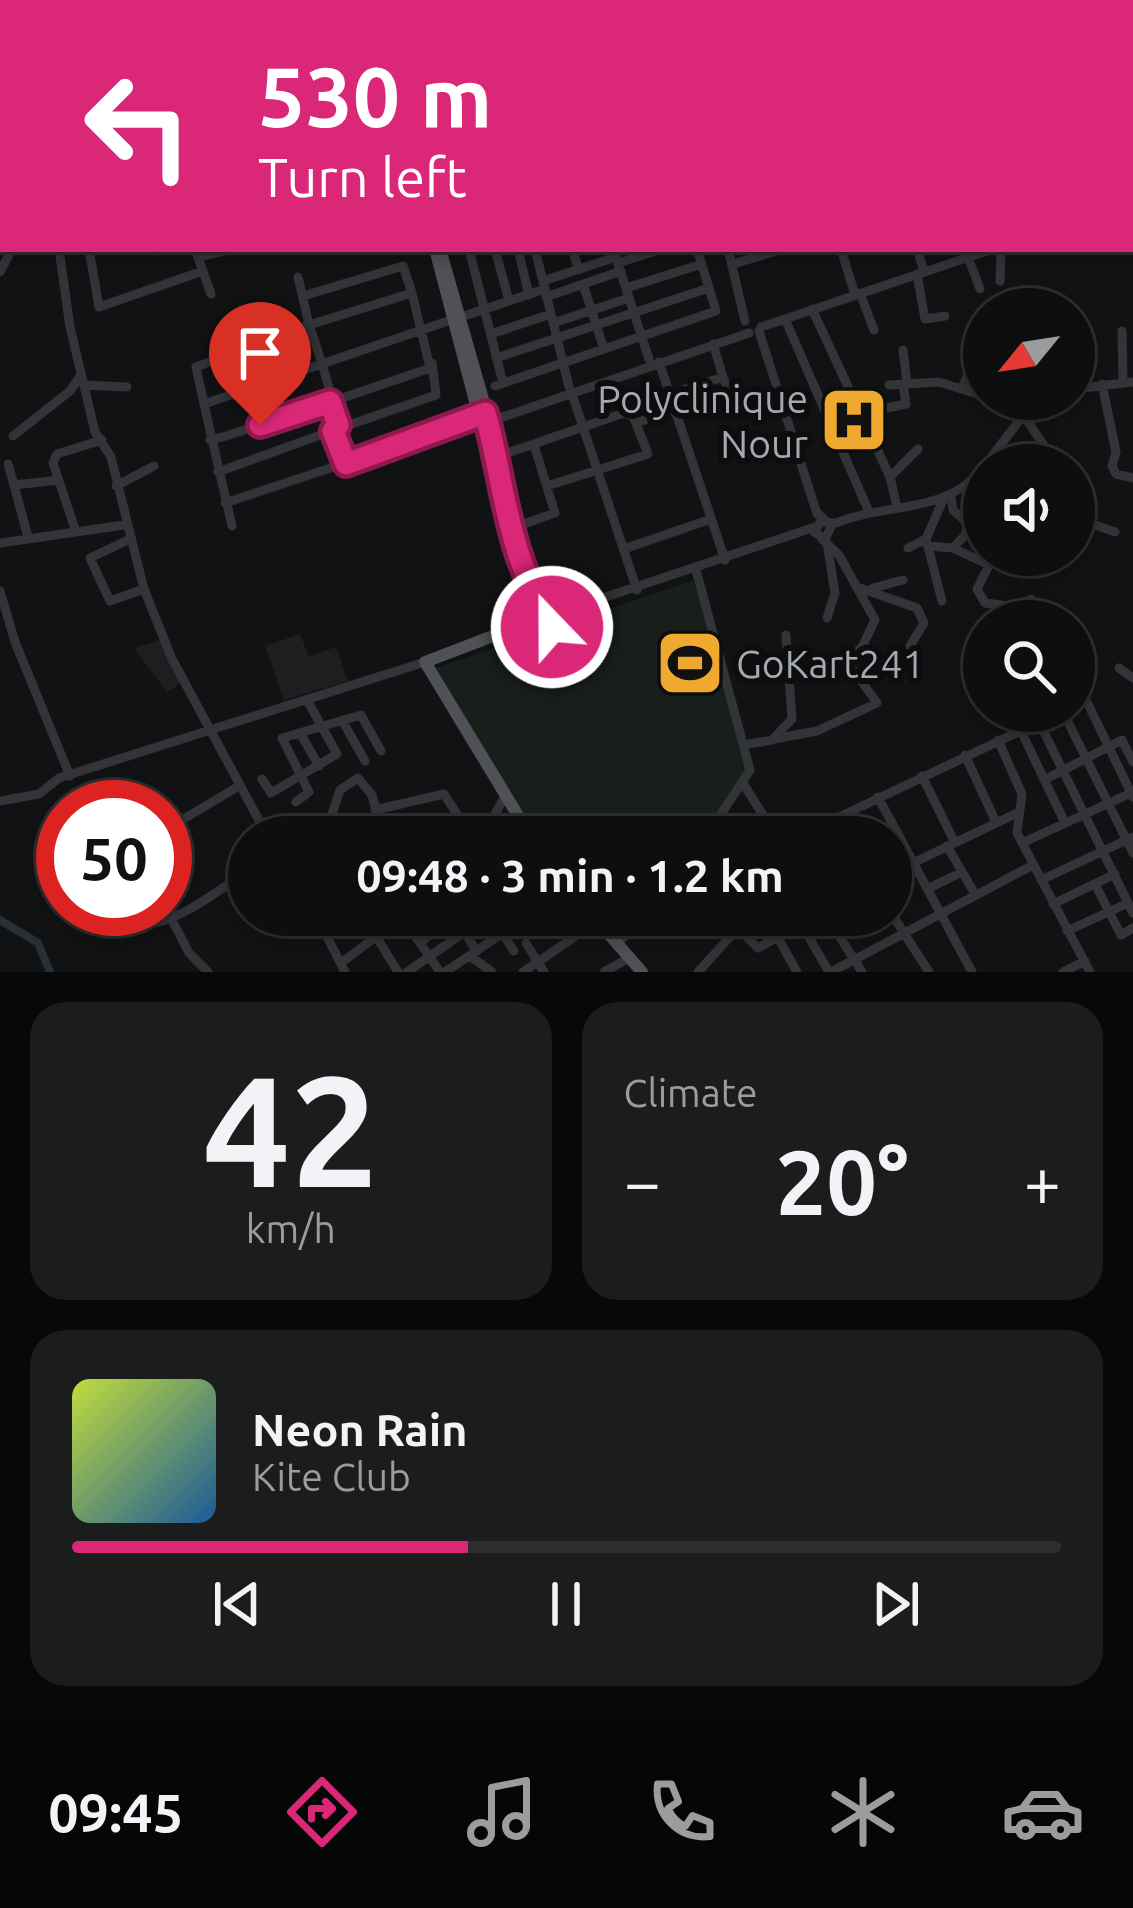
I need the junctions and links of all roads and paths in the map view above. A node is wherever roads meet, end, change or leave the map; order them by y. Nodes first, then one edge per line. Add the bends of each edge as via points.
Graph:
1 (59, 252) edge
2 (90, 252) edge
3 (439, 252) edge
4 (470, 252) edge
5 (496, 252) edge
6 (519, 252) edge
7 (536, 252) edge
8 (573, 252) edge
9 (643, 252) edge
10 (698, 252) edge
11 (729, 252) edge
12 (763, 252) edge
13 (842, 252) edge
14 (917, 252) edge
15 (946, 252) edge
16 (986, 252) edge
17 (997, 252) edge
18 (197, 253) edge
19 (968, 257) junction
20 (617, 260) edge
21 (950, 263) junction
22 (702, 264) junction
23 (733, 264) junction
24 (579, 270) junction
25 (203, 271) junction
26 (920, 273) junction
27 (298, 277) dead end
28 (1000, 281) dead end
29 (584, 284) junction
30 (709, 287) junction
31 (980, 288) edge
32 (545, 289) junction
33 (412, 292) junction
34 (628, 293) junction
35 (211, 294) dead end
36 (857, 294) junction
37 (529, 295) junction
38 (304, 296) junction
39 (508, 301) junction
40 (484, 308) junction
41 (812, 309) junction
42 (592, 310) junction
43 (634, 312) junction
44 (945, 316) dead end
45 (456, 319) junction
46 (552, 319) junction
47 (779, 320) junction
48 (309, 325) junction
49 (597, 325) junction
50 (753, 326) junction
51 (422, 328) junction
52 (874, 330) dead end
53 (1122, 331) dead end
54 (490, 334) junction
55 (642, 336) junction
56 (557, 338) junction
57 (713, 344) junction
58 (604, 349) junction
59 (903, 350) dead end
60 (496, 358) junction
61 (654, 361) junction
62 (319, 362) junction
63 (432, 362) junction
64 (564, 362) junction
65 (722, 377) junction
66 (83, 380) junction
67 (1128, 382) edge
68 (905, 384) junction
69 (1102, 384) junction
70 (889, 385) dead end
71 (1095, 385) edge
72 (962, 386) edge
73 (127, 387) dead end
74 (570, 389) junction
75 (670, 394) junction
76 (330, 402) junction
77 (204, 404) junction
78 (735, 406) dead end
79 (887, 408) dead end
80 (674, 409) junction
81 (479, 420) junction
82 (1021, 420) edge
83 (636, 423) junction
84 (582, 428) junction
85 (335, 430) junction
86 (13, 436) dead end
87 (101, 440) junction
88 (210, 440) junction
89 (1002, 444) edge
90 (534, 446) junction
91 (918, 449) dead end
92 (1116, 452) junction
93 (1133, 452) edge
94 (493, 458) junction
95 (8, 464) dead end
96 (346, 464) junction
97 (154, 466) dead end
98 (598, 471) junction
99 (218, 472) junction
100 (890, 477) junction
101 (1133, 478) edge
102 (59, 480) junction
103 (14, 485) junction
104 (963, 485) edge
105 (116, 486) junction
106 (547, 486) junction
107 (947, 499) junction
108 (225, 503) junction
109 (897, 507) junction
110 (869, 512) junction
111 (711, 519) junction
112 (124, 525) junction
113 (1095, 525) edge
114 (232, 526) dead end
115 (512, 528) junction
116 (75, 529) junction
117 (1115, 532) dead end
118 (823, 533) junction
119 (28, 537) junction
120 (128, 541) junction
121 (0, 543) edge
122 (927, 543) junction
123 (908, 548) dead end
124 (953, 548) junction
125 (623, 549) junction
126 (725, 560) junction
127 (696, 572) junction
128 (903, 580) dead end
129 (857, 587) junction
130 (144, 589) junction
131 (870, 589) junction
132 (637, 590) junction
133 (0, 591) edge
134 (983, 600) edge
135 (942, 601) dead end
136 (827, 618) dead end
137 (546, 619) junction
138 (786, 635) dead end
139 (910, 646) dead end
140 (428, 661) junction
141 (1119, 668) dead end
142 (1133, 678) edge
143 (306, 700) junction
144 (1095, 719) edge
145 (342, 720) junction
146 (320, 726) junction
147 (212, 732) junction
148 (1014, 732) edge
149 (1021, 732) edge
150 (1044, 732) edge
151 (1073, 732) edge
152 (300, 733) junction
153 (774, 739) junction
154 (998, 740) junction
155 (743, 745) junction
156 (1109, 748) junction
157 (381, 751) dead end
158 (965, 755) junction
159 (1086, 759) junction
160 (365, 760) dead end
161 (1133, 762) edge
162 (319, 766) junction
163 (1064, 770) junction
164 (70, 776) junction
165 (302, 776) junction
166 (922, 776) junction
167 (262, 779) dead end
168 (1044, 780) junction
169 (744, 785) junction
170 (239, 786) junction
171 (271, 793) junction
172 (1132, 794) edge
173 (878, 797) junction
174 (504, 798) junction
175 (0, 801) edge
176 (296, 802) dead end
177 (1108, 803) junction
178 (279, 806) dead end
179 (375, 810) junction
180 (1017, 813) junction
181 (1085, 813) junction
182 (192, 814) edge
183 (256, 816) edge
184 (334, 816) edge
185 (377, 816) edge
186 (458, 816) edge
187 (494, 816) edge
188 (517, 816) edge
189 (721, 816) edge
190 (764, 816) edge
191 (842, 816) edge
192 (995, 820) junction
193 (1065, 823) junction
194 (1130, 839) edge
195 (951, 843) junction
196 (1022, 843) junction
197 (1102, 850) junction
198 (1133, 853) edge
199 (913, 863) junction
200 (1033, 865) junction
201 (962, 872) junction
202 (1114, 874) junction
203 (1040, 880) junction
204 (228, 883) edge
205 (1095, 884) junction
206 (926, 890) junction
207 (975, 895) junction
208 (1053, 904) junction
209 (1131, 905) edge
210 (192, 911) edge
211 (1109, 912) junction
212 (941, 914) junction
213 (1133, 928) edge
214 (912, 931) edge
215 (1067, 931) junction
216 (180, 936) edge
217 (327, 936) edge
218 (376, 936) joint
219 (416, 936) edge
220 (428, 936) edge
221 (460, 936) edge
222 (465, 936) edge
223 (498, 936) edge
224 (505, 936) edge
225 (610, 936) edge
226 (625, 936) edge
227 (808, 936) edge
228 (839, 936) edge
229 (904, 936) edge
230 (907, 936) edge
231 (573, 938) dead end
232 (778, 938) joint
233 (420, 943) junction
234 (526, 943) dead end
235 (617, 945) junction
236 (514, 951) dead end
237 (473, 953) junction
238 (430, 958) junction
239 (629, 958) junction
240 (854, 960) junction
241 (1088, 966) edge
242 (343, 968) edge
243 (541, 968) edge
244 (792, 970) edge
245 (212, 972) edge
246 (403, 972) edge
247 (442, 972) edge
248 (492, 972) edge
249 (523, 972) edge
250 (604, 972) edge
251 (642, 972) edge
252 (698, 972) edge
253 (830, 972) edge
254 (862, 972) edge
255 (929, 972) edge
256 (972, 972) edge
257 (1063, 972) edge

1 - 66 street
2 - 25 street via 99,307
3 - 45 main road
4 - 40 street
5 - 39 street
6 - 37 street
7 - 32 street
8 - 24 street
9 - 20 street
10 - 22 street
11 - 23 street
12 - 23 street
13 - 36 street
14 - 26 street
15 - 21 street
16 - 19 street
17 - 28 street
18 - 25 street
19 - 21 street
19 - 31 street
20 - 24 street
20 - 29 street
20 - 34 street
21 - 26 street
22 - 30 street
22 - 34 street
23 - 50 street
24 - 32 street
25 - 35 street
26 - 36 street
26 - 44 street via 925,319
27 - 38 street
29 - 32 street
29 - 42 street
30 - 43 street
30 - 55 street via 716,311
32 - 37 street
32 - 46 street
33 - 38 street via 403,266
33 - 48 street
33 - 51 street
34 - 42 street
34 - 43 street
36 - 41 street
36 - 52 street
37 - 39 street
38 - 48 street
39 - 40 street
40 - 45 street
40 - 54 street
41 - 47 street
41 - 100 street
42 - 46 street
42 - 49 street
43 - 49 street
43 - 55 street
45 - 51 street
45 - 81 main road
46 - 54 street
46 - 56 street
47 - 50 street
47 - 110 street
48 - 62 street
48 - 77 street via 199,365
49 - 56 street
49 - 58 street
50 - 57 street
50 - 61 street
50 - 118 street
51 - 62 street
51 - 63 street
53 - 67 street
54 - 60 street
55 - 58 street
55 - 61 street
56 - 60 street
56 - 64 street
57 - 61 street
57 - 65 street
58 - 64 street
59 - 68 street
60 - 64 street via 499,384
61 - 74 street
61 - 75 street
62 - 76 street
62 - 77 street
63 - 76 street
63 - 85 street via 436,395
64 - 74 street
65 - 75 street
65 - 78 street
66 - 73 street
66 - 86 street
66 - 87 street
67 - 69 street
68 - 70 street
68 - 72 street
68 - 79 street via 905,404
69 - 71 street
69 - 92 street
74 - 81 street
74 - 84 street
75 - 80 street
76 - 85 street
76 - 88 street
77 - 88 street
80 - 83 street
80 - 111 street
81 - 94 main road
81 - 96 street
81 - 137 main road
82 - 89 street
83 - 84 street via 624,413
83 - 98 street via 648,454
84 - 90 street
84 - 98 street
85 - 96 street
85 - 99 street
87 - 102 street via 57,454
87 - 105 street
88 - 99 street
90 - 94 street
90 - 106 street
91 - 100 street
92 - 93 street
92 - 101 street via 1113,471
94 - 115 main road
95 - 103 street
96 - 108 street
97 - 105 street
98 - 106 street
98 - 125 street
99 - 108 street
100 - 109 street
102 - 103 street
102 - 116 street
103 - 119 street
104 - 107 street
105 - 112 street
106 - 115 street via 555,513
107 - 109 street
107 - 122 street
107 - 124 street via 967,524
108 - 114 street
109 - 110 street
110 - 118 street
111 - 125 street
111 - 126 street
112 - 116 street
112 - 120 street
113 - 117 street
115 - 137 main road
116 - 119 street
118 - 126 street
118 - 127 street
118 - 129 street
118 - 136 street via 835,592
119 - 121 street
120 - 130 street
120 - 130 street via 91,558 110,601
122 - 123 street
122 - 124 street
122 - 135 street
124 - 134 street via 988,565 977,589
125 - 132 street
126 - 127 street
127 - 132 street
127 - 137 street
127 - 155 street
128 - 131 street
129 - 131 street
129 - 153 street via 875,623 847,662 877,703 820,730
130 - 147 street
131 - 139 street via 924,617
132 - 137 street
133 - 164 street
137 - 140 main road
138 - 153 street via 793,715
140 - 143 street
140 - 174 main road
141 - 142 street
143 - 146 street
143 - 147 street
144 - 156 street
145 - 146 street
145 - 157 street via 362,715
145 - 160 street
146 - 152 street
146 - 162 street via 335,756
147 - 164 street
147 - 170 street
148 - 154 street
149 - 168 street
150 - 163 street
151 - 159 street
152 - 162 street
152 - 165 street via 280,740
153 - 155 street
154 - 158 street
154 - 180 street via 1022,794
155 - 169 street via 750,770
156 - 159 street
156 - 161 street via 1122,740
156 - 172 street
158 - 166 street
158 - 192 street
159 - 163 street
159 - 177 street
162 - 165 street
163 - 168 street
163 - 181 street
164 - 175 street via 39,794
165 - 171 street
165 - 176 street via 309,792
166 - 173 street
166 - 195 street
167 - 171 street
168 - 193 street
169 - 189 street
169 - 190 street
170 - 182 street
170 - 183 street
171 - 178 street
172 - 177 street
173 - 191 street
173 - 199 street
174 - 187 street
174 - 188 main road
177 - 181 street
177 - 194 street
179 - 184 street via 358,778 340,790
179 - 185 street
179 - 186 street via 444,794
180 - 192 street
180 - 196 street
181 - 193 street
181 - 197 street
192 - 195 street
193 - 196 street
194 - 197 street
194 - 198 street
195 - 199 street
195 - 201 street
196 - 200 street
197 - 202 street
197 - 203 street
199 - 206 street
200 - 203 street
200 - 207 street
201 - 206 street
201 - 207 street
202 - 205 street
202 - 209 street
203 - 208 street
204 - 210 street
205 - 208 street
205 - 211 street
206 - 212 street
207 - 212 street
208 - 215 street
209 - 211 street
211 - 213 street via 1121,935
211 - 215 street
212 - 214 street
212 - 256 street
215 - 241 street
216 - 245 street
217 - 242 street
218 - 242 street
218 - 246 street
219 - 233 street
220 - 233 street
221 - 238 street
222 - 237 street
223 - 237 street
224 - 236 street
225 - 235 main road
226 - 235 street
227 - 253 street
228 - 240 street
229 - 240 street
230 - 255 street
231 - 243 street
232 - 244 street
232 - 252 street via 758,948 738,928
233 - 238 street
234 - 243 street
235 - 239 main road
237 - 247 street
237 - 248 street
238 - 246 street
238 - 247 street
239 - 250 street
239 - 251 main road
240 - 253 street
240 - 254 street
241 - 257 street
243 - 249 street

